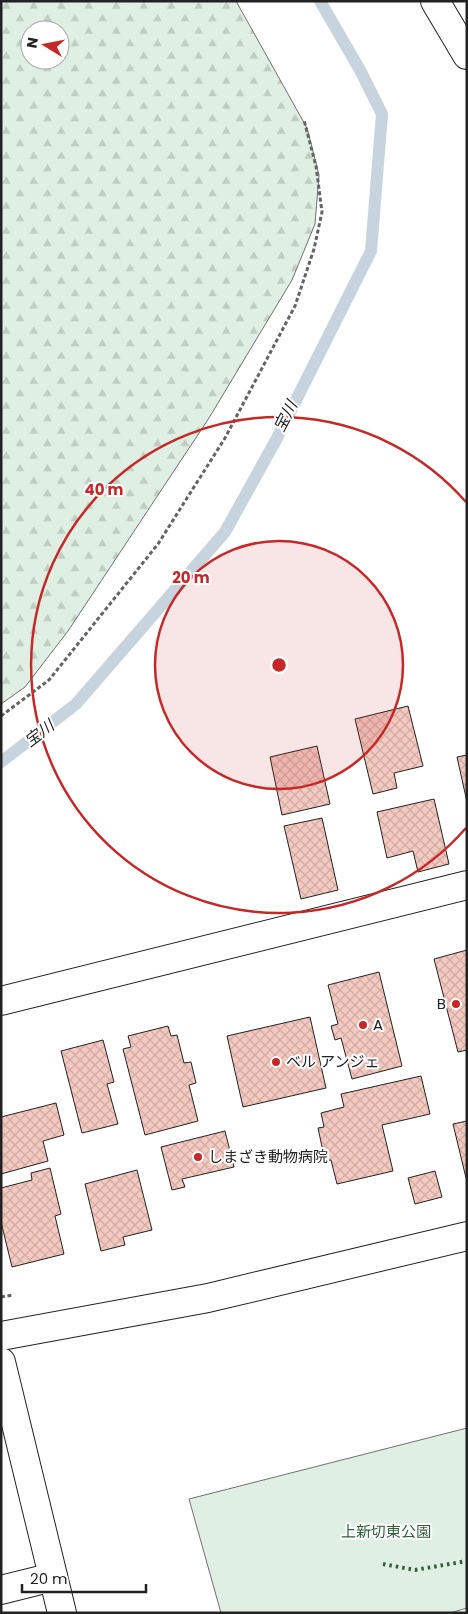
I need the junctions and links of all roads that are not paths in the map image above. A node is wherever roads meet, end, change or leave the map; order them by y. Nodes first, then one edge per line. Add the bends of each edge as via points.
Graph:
1 (435, 1) edge
2 (467, 55) edge
3 (467, 885) edge
4 (1, 1001) edge
5 (467, 1236) edge
6 (1, 1336) edge
7 (1, 1362) edge
8 (53, 1577) junction
9 (1, 1590) edge
10 (62, 1613) edge

1 - 2 main road
3 - 4 main road
5 - 6 main road via 208,1298
7 - 8 main road
8 - 9 main road
8 - 10 main road

